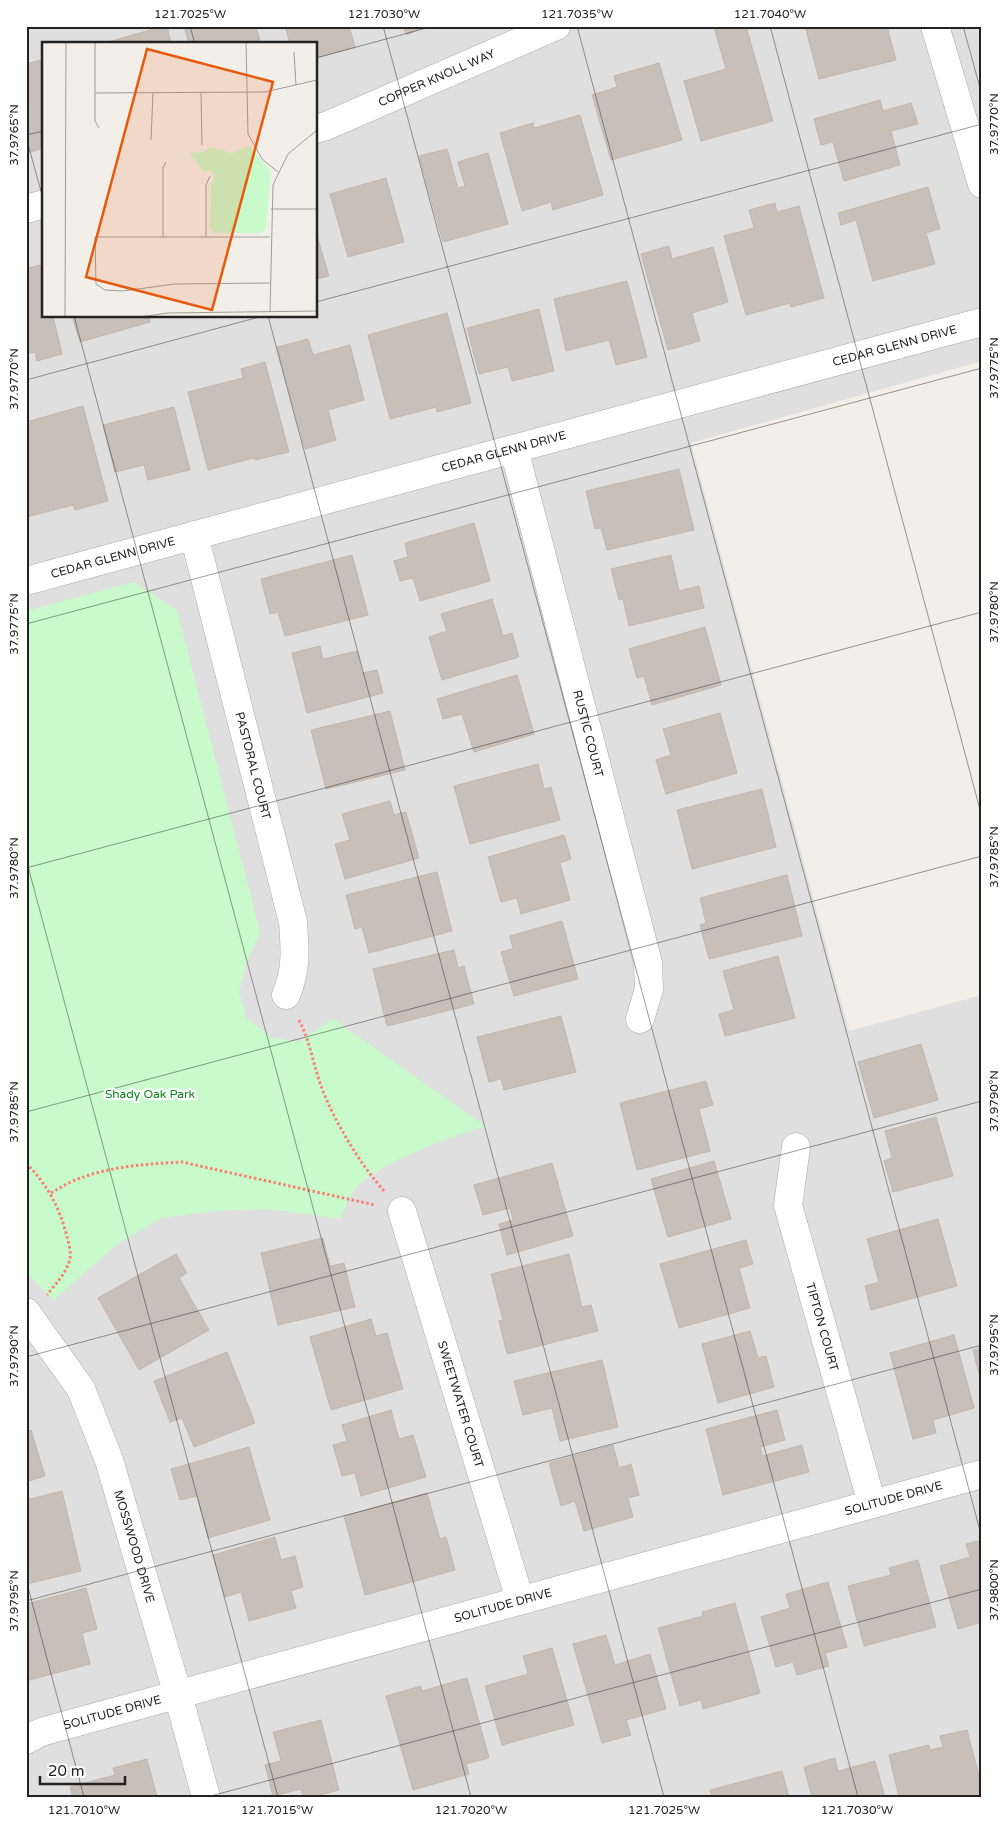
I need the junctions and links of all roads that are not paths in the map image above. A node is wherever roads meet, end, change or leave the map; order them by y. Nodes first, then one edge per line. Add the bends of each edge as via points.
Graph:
1 (556, 26) edge
2 (935, 26) edge
3 (318, 128) edge
4 (982, 184) edge
5 (42, 205) edge
6 (26, 209) edge
7 (982, 322) edge
8 (514, 449) junction
9 (194, 536) junction
10 (26, 581) edge
11 (286, 995) road end
12 (640, 1019) dead end
13 (796, 1147) dead end
14 (402, 1211) road end
15 (28, 1315) edge
16 (982, 1474) edge
17 (872, 1504) junction
18 (520, 1600) junction
19 (178, 1695) junction
20 (26, 1740) edge
21 (206, 1797) edge

1 - 3 street, COPPER KNOLL WAY
2 - 4 street
5 - 6 street
7 - 8 street, CEDAR GLENN DRIVE
8 - 9 street, CEDAR GLENN DRIVE
8 - 12 street, RUSTIC COURT via 648,963 649,989
9 - 10 street, CEDAR GLENN DRIVE
9 - 11 street, PASTORAL COURT via 293,922 293,979
13 - 17 street, TIPTON COURT via 788,1205
14 - 18 street, SWEETWATER COURT
15 - 19 street, MOSSWOOD DRIVE via 85,1398 109,1460
16 - 17 street, SOLITUDE DRIVE
17 - 18 street, SOLITUDE DRIVE
18 - 19 street, SOLITUDE DRIVE
19 - 20 street, SOLITUDE DRIVE via 41,1732
19 - 21 street, MOSSWOOD DRIVE

